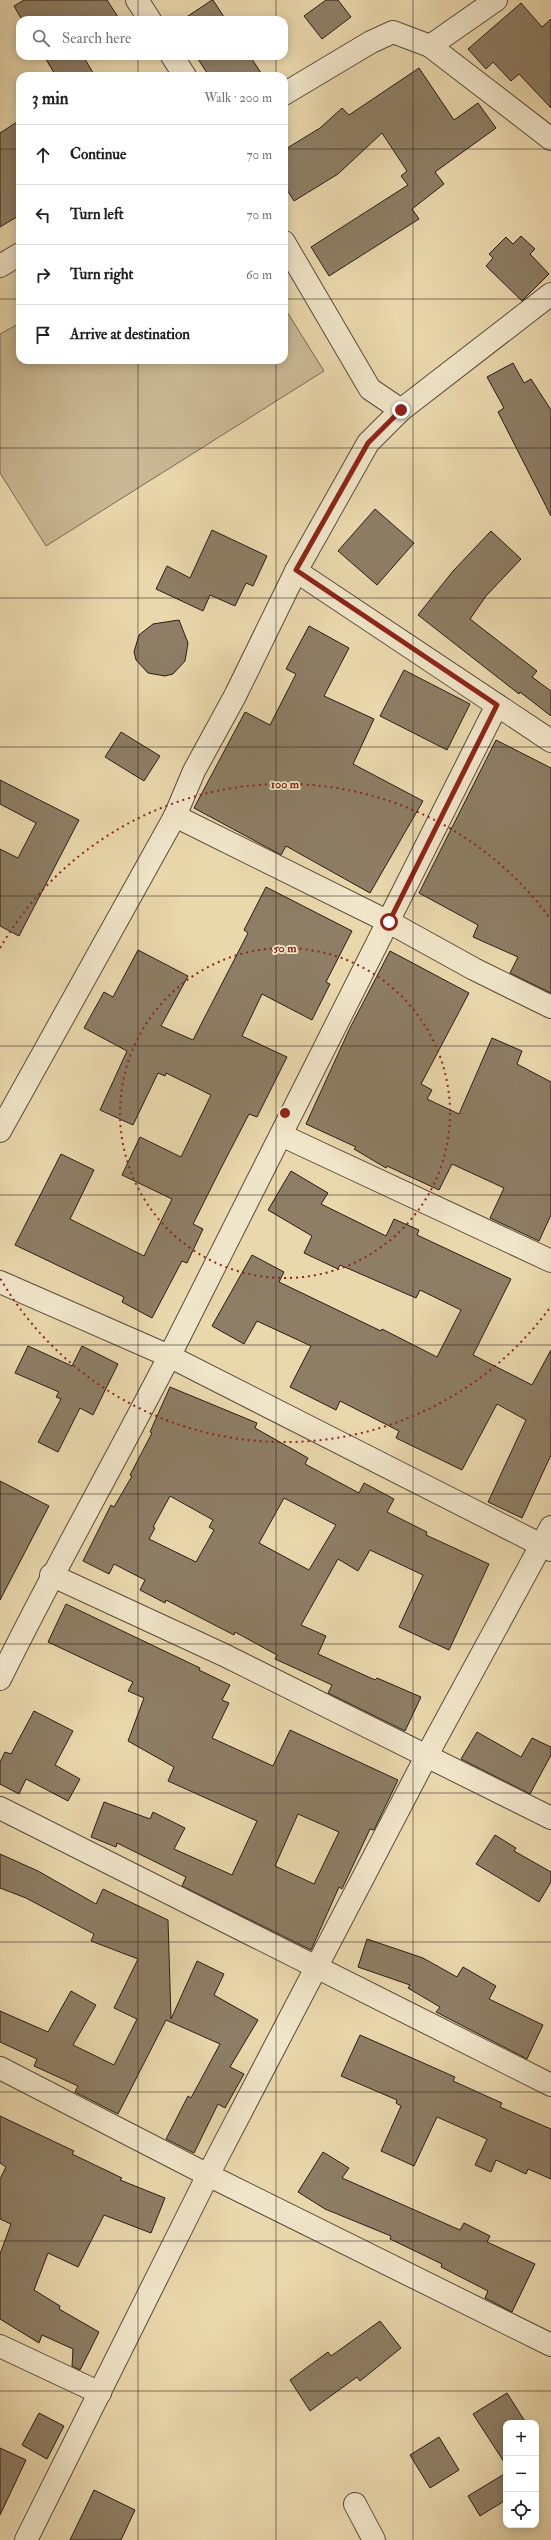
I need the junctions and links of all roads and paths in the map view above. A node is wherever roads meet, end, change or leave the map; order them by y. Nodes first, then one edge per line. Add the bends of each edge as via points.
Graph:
1 (137, 0) edge
2 (496, 0) edge
3 (147, 16) edge
4 (430, 46) junction
5 (175, 60) edge
6 (182, 72) edge
7 (288, 92) edge
8 (551, 139) edge
9 (288, 249) edge
10 (16, 256) edge
11 (0, 266) edge
12 (551, 294) edge
13 (401, 410) junction
14 (296, 570) junction
15 (497, 705) junction
16 (551, 740) edge
17 (175, 816) junction
18 (389, 922) junction
19 (551, 1007) edge
20 (0, 1131) edge
21 (281, 1134) junction
22 (551, 1261) edge
23 (0, 1282) edge
24 (169, 1356) junction
25 (548, 1541) edge
26 (51, 1575) junction
27 (0, 1679) edge
28 (427, 1755) junction
29 (0, 1808) edge
30 (551, 1818) edge
31 (316, 1969) junction
32 (0, 2068) edge
33 (551, 2085) edge
34 (208, 2175) junction
35 (551, 2345) edge
36 (0, 2346) edge
37 (100, 2393) junction
38 (355, 2504) dead end
39 (26, 2540) edge
40 (374, 2540) edge

1 - 3 street
2 - 4 street
4 - 7 street via 393,32 371,42
4 - 8 street
5 - 6 street
9 - 13 street via 370,389
10 - 11 street
12 - 13 street
13 - 14 street via 368,443
14 - 15 street
14 - 17 street via 235,696 194,771
15 - 16 street
15 - 18 street
17 - 18 street
17 - 20 street
18 - 19 street via 474,969
18 - 21 street
21 - 22 street
21 - 24 street
23 - 24 street
24 - 25 street
24 - 26 street
25 - 28 street
26 - 27 street
26 - 28 street via 224,1655
28 - 30 street
28 - 31 street
29 - 31 street
31 - 33 street
31 - 34 street
32 - 34 street
34 - 35 street
34 - 37 street
36 - 37 street
37 - 39 street
38 - 40 street

